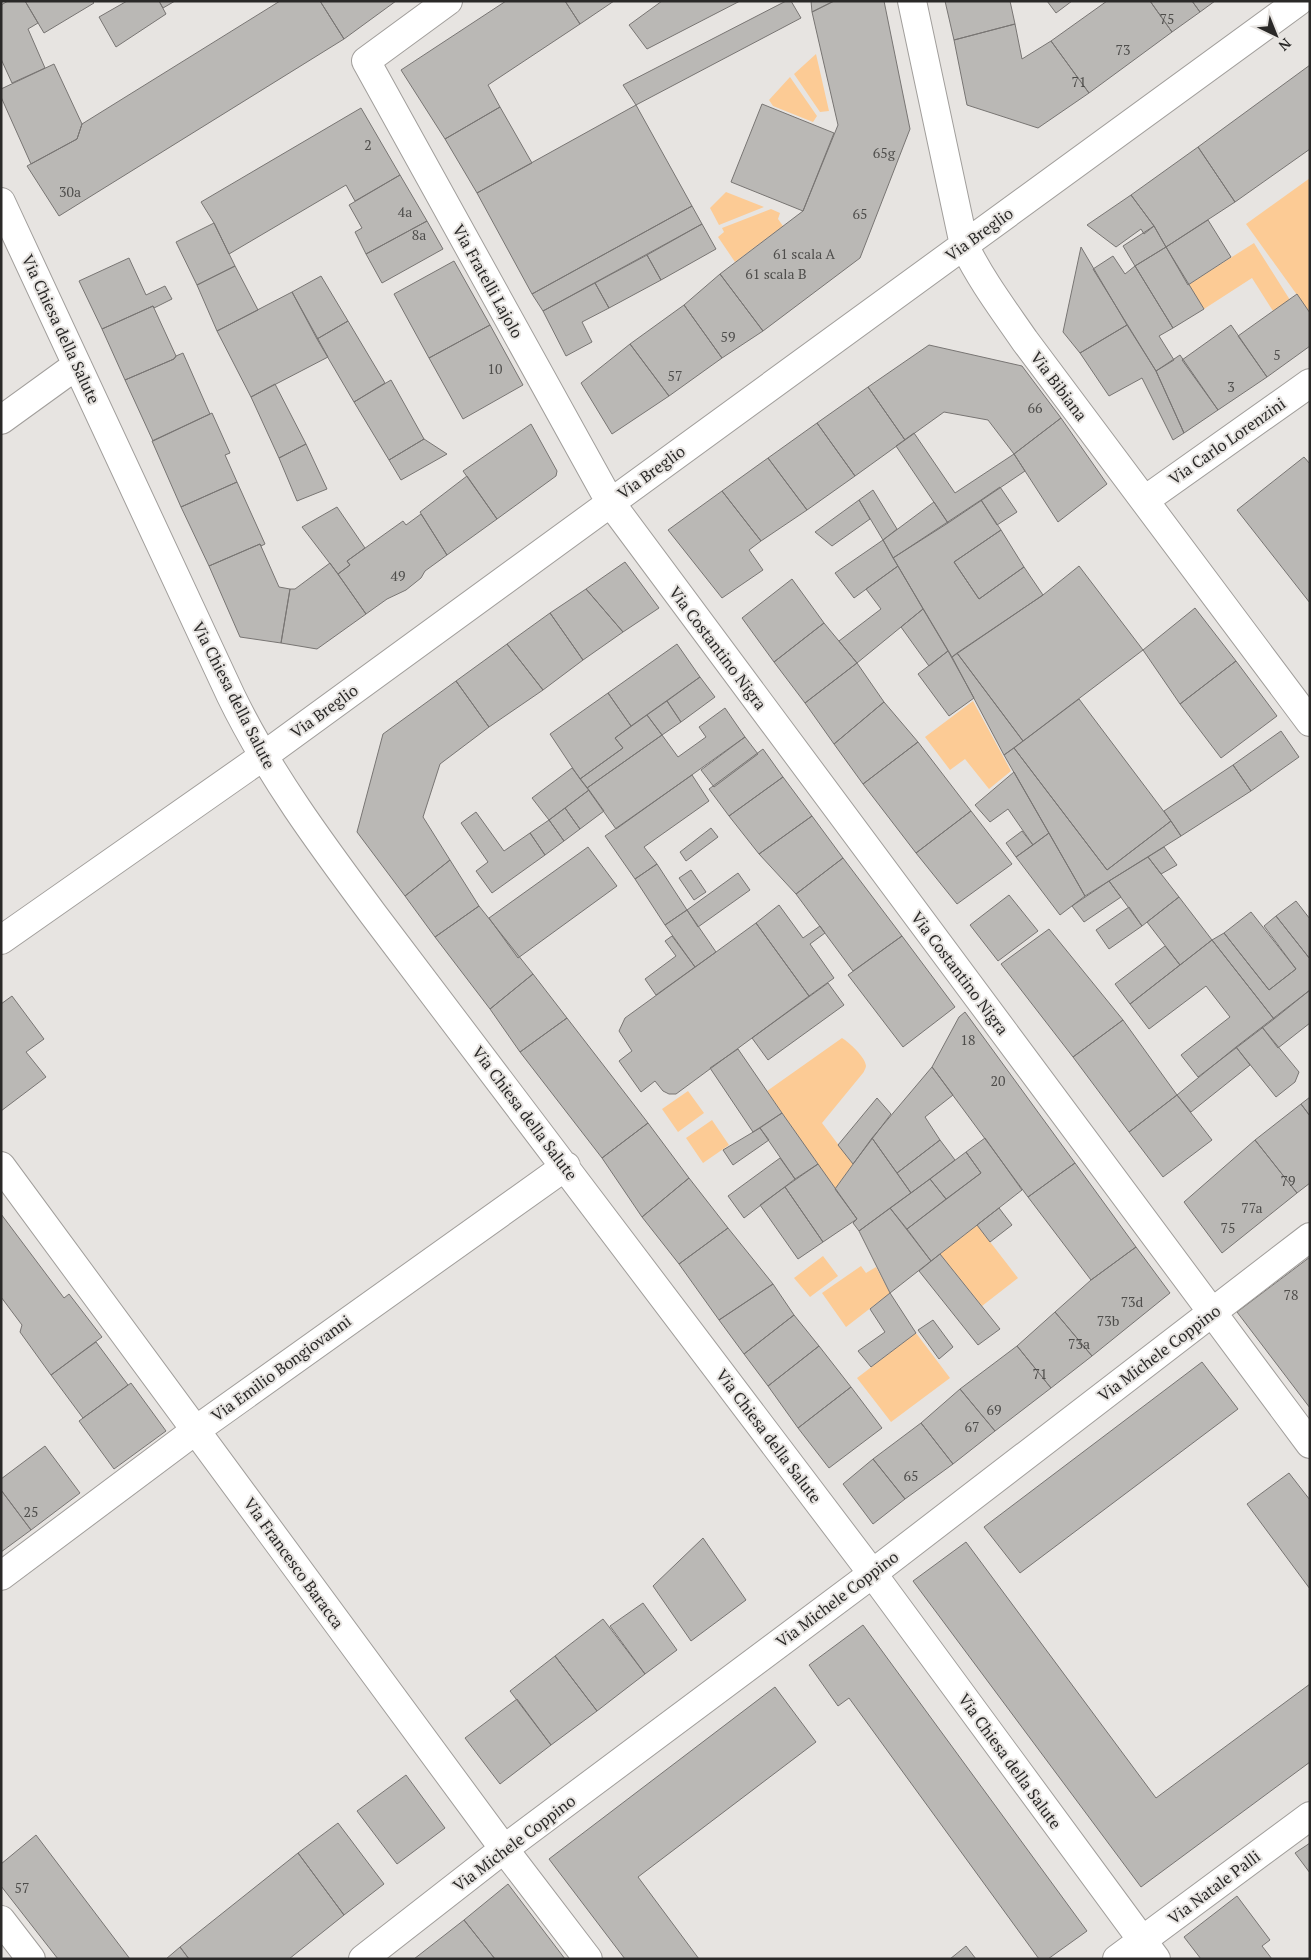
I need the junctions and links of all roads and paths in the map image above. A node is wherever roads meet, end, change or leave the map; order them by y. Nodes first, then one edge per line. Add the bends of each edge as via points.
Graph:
1 (448, 1) edge
2 (912, 1) edge
3 (1298, 1) edge
4 (1, 202) edge
5 (964, 245) junction
6 (77, 366) junction
7 (1310, 382) edge
8 (1, 420) edge
9 (1145, 500) junction
10 (610, 502) junction
11 (1310, 722) edge
12 (263, 756) junction
13 (1, 940) edge
14 (1, 1166) edge
15 (566, 1166) junction
16 (1310, 1236) edge
17 (1212, 1313) junction
18 (196, 1430) junction
19 (1310, 1444) edge
20 (872, 1573) junction
21 (1, 1576) edge
22 (1310, 1816) edge
23 (504, 1849) junction
24 (1, 1920) edge
25 (1149, 1950) edge
26 (31, 1959) edge
27 (363, 1959) edge
28 (588, 1959) edge
29 (1118, 1959) edge

1 - 10 street, Via Fratelli Lajolo via 366,61
2 - 5 street, Via Bibiana
3 - 5 street, Via Breglio
4 - 6 street, Via Chiesa della Salute
5 - 9 street, Via Bibiana via 987,288
5 - 10 street, Via Breglio
6 - 8 street
6 - 12 street, Via Chiesa della Salute via 231,696
7 - 9 street, Via Carlo Lorenzini
9 - 11 street, Via Bibiana
10 - 12 street, Via Breglio
10 - 17 street, Via Costantino Nigra
12 - 13 street, Via Breglio
12 - 15 street, Via Chiesa della Salute via 361,898
14 - 18 street, Via Francesco Baracca
15 - 18 street, Via Emilio Bongiovanni
15 - 20 street, Via Chiesa della Salute
16 - 17 street, Via Michele Coppino
17 - 19 street, Via Costantino Nigra
17 - 20 street, Via Michele Coppino
18 - 21 street, Via Emilio Bongiovanni
18 - 23 street, Via Francesco Baracca
20 - 23 street, Via Michele Coppino
20 - 25 street, Via Chiesa della Salute
22 - 25 street, Via Natale Palli
23 - 27 street, Via Michele Coppino
23 - 28 street, Via Francesco Baracca
24 - 26 street
25 - 29 street, Via Natale Palli

